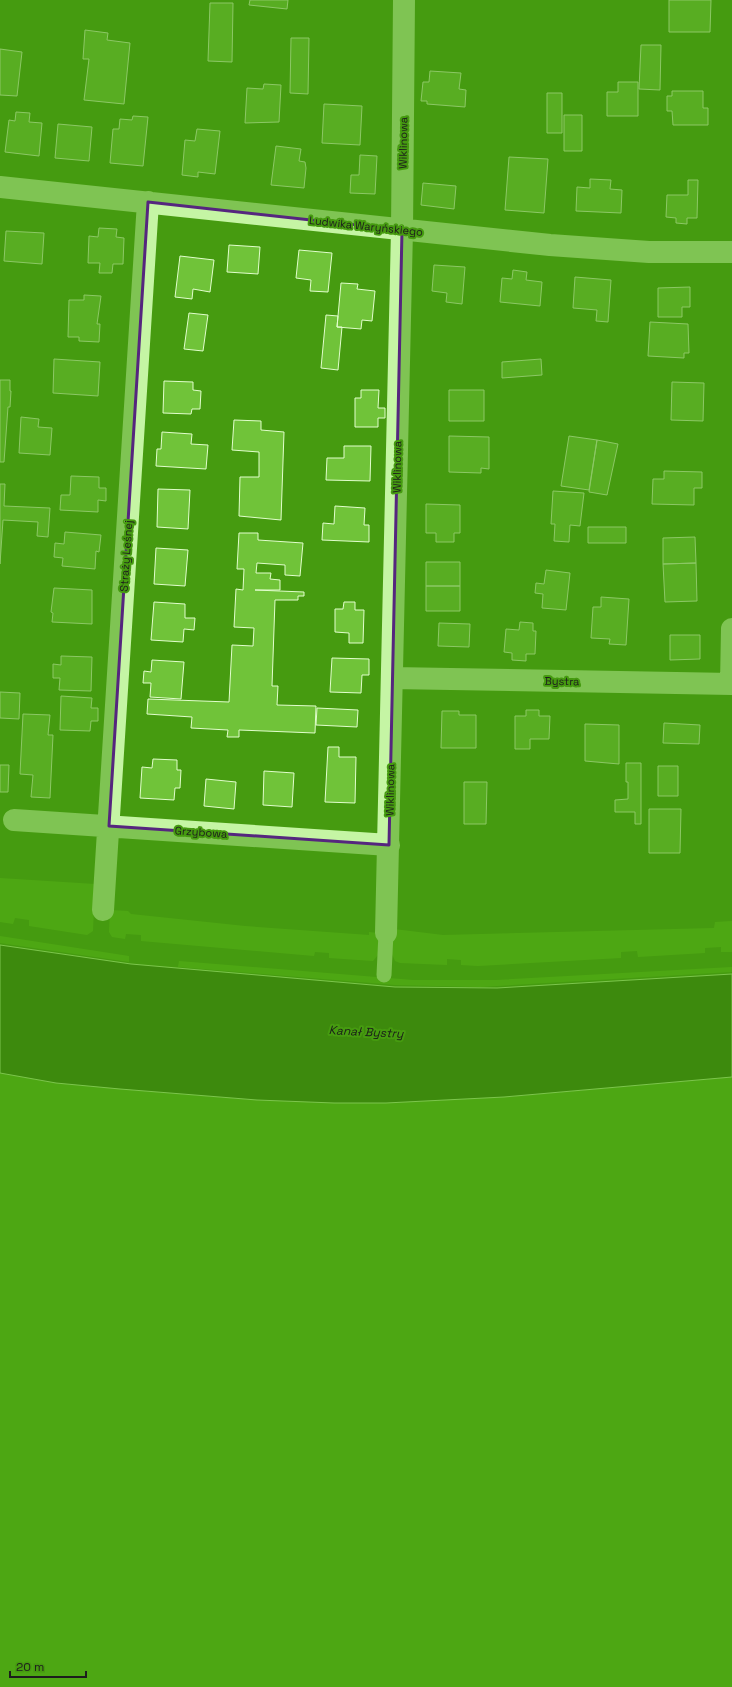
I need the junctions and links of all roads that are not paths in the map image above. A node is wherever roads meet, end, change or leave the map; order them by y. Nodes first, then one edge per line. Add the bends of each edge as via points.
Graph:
1 (404, 0) edge
2 (0, 187) edge
3 (148, 202) junction
4 (402, 230) junction
5 (732, 252) edge
6 (732, 629) edge
7 (392, 678) junction
8 (732, 684) edge
9 (14, 820) dead end
10 (109, 826) junction
11 (389, 845) junction
12 (103, 910) dead end
13 (386, 933) joint
14 (384, 975) dead end

1 - 4 street, Wiklinowa
2 - 3 street, Ludwika Waryńskiego
3 - 4 street, Ludwika Waryńskiego
3 - 10 street, Straży Leśnej
4 - 5 street, Ludwika Waryńskiego via 608,250
4 - 7 street, Wiklinowa
6 - 8 street
7 - 8 street, Bystra
7 - 11 street, Wiklinowa
9 - 10 street, Grzybowa
10 - 11 street, Grzybowa
10 - 12 street, Straży Leśnej
11 - 13 street, Wiklinowa
13 - 14 lane

